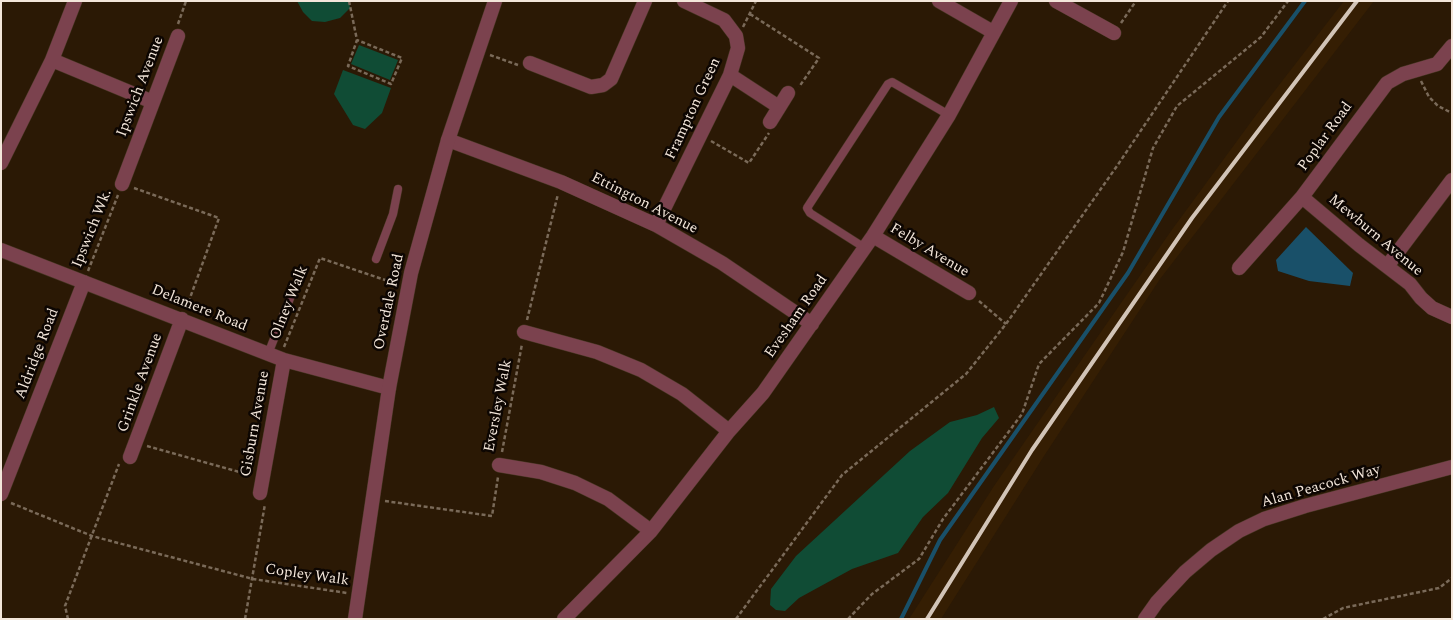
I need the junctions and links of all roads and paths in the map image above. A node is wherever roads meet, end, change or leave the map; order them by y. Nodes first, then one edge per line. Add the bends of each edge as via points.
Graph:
1 (75, 1) edge
2 (186, 1) edge
3 (350, 1) edge
4 (495, 1) edge
5 (644, 1) edge
6 (684, 1) edge
7 (756, 1) edge
8 (939, 1) edge
9 (1011, 1) edge
10 (1056, 1) edge
11 (1136, 1) edge
12 (1228, 1) edge
13 (1288, 1) edge
14 (740, 32) dead end
15 (993, 32) junction
16 (1114, 33) joint
17 (178, 36) joint
18 (358, 40) junction
19 (1452, 46) edge
20 (477, 50) junction
21 (52, 60) junction
22 (530, 63) joint
23 (1417, 70) junction
24 (730, 75) junction
25 (788, 93) dead end
26 (153, 102) junction
27 (779, 108) junction
28 (1452, 113) edge
29 (948, 115) junction
30 (770, 122) dead end
31 (448, 140) junction
32 (1, 163) edge
33 (1452, 180) edge
34 (561, 182) junction
35 (122, 184) junction
36 (398, 189) dead end
37 (1302, 196) junction
38 (656, 225) junction
39 (873, 236) junction
40 (865, 248) junction
41 (1, 250) edge
42 (376, 260) dead end
43 (1388, 265) junction
44 (1239, 268) dead end
45 (300, 273) dead end
46 (84, 282) junction
47 (408, 288) junction
48 (969, 293) joint
49 (1452, 317) edge
50 (182, 319) junction
51 (812, 324) junction
52 (1006, 324) junction
53 (524, 332) junction
54 (268, 354) junction
55 (284, 360) junction
56 (389, 388) junction
57 (729, 431) junction
58 (136, 443) junction
59 (130, 457) joint
60 (500, 465) junction
61 (1452, 467) edge
62 (263, 478) junction
63 (260, 493) joint
64 (6, 498) edge
65 (371, 499) junction
66 (652, 531) junction
67 (92, 536) junction
68 (1452, 578) edge
69 (253, 579) junction
70 (358, 594) junction
71 (68, 619) edge
72 (245, 619) edge
73 (355, 619) edge
74 (564, 619) edge
75 (736, 619) edge
76 (848, 619) edge
77 (1145, 619) edge
78 (1323, 619) edge

1 - 21 street
2 - 17 path, Ipswich Avenue via 178,22
3 - 18 path
4 - 20 street, Overdale Road
5 - 22 street via 611,78 603,85 591,87
6 - 24 street, Frampton Green via 724,20 736,36 738,48
7 - 14 path
8 - 15 street
9 - 15 street, Evesham Road
10 - 16 street
11 - 16 path
12 - 52 path
13 - 76 path via 1261,37 1177,106 1153,148 1123,252 1099,302 1039,364 1022,414 943,519 919,559 872,594
15 - 29 street, Evesham Road
17 - 26 street, Ipswich Avenue
18 - 18 path via 402,58 391,84 348,66
19 - 23 street, Poplar Road via 1437,64
20 - 22 path via 521,66
20 - 31 street, Overdale Road
21 - 26 street
21 - 32 street
23 - 28 path via 1429,97
23 - 37 street, Poplar Road via 1395,77 1380,90
24 - 27 street
24 - 38 street, Frampton Green
25 - 27 street
26 - 35 street, Ipswich Avenue
27 - 30 street
29 - 39 street, Evesham Road
29 - 40 lane via 892,82 888,84 808,208 810,214
31 - 34 street, Ettington Avenue
31 - 47 street, Overdale Road
33 - 43 street
34 - 38 street, Ettington Avenue
34 - 53 path, Eversley Walk
35 - 46 path, Ipswich Wk.
35 - 50 path via 219,218
36 - 42 lane via 393,214
37 - 43 street, Mewburn Avenue via 1359,245
37 - 44 street, Poplar Road
38 - 51 street, Ettington Avenue via 722,263
39 - 40 street, Evesham Road
39 - 48 street, Felby Avenue
40 - 51 street, Evesham Road
41 - 46 street, Delamere Road
43 - 49 street, Mewburn Avenue via 1432,308
45 - 54 lane
46 - 50 street, Delamere Road
46 - 64 street, Aldridge Road
47 - 55 path, Olney Walk via 320,258 283,348
47 - 56 street, Overdale Road
48 - 52 path
50 - 54 street, Delamere Road
50 - 58 street, Grinkle Avenue
51 - 57 street, Evesham Road via 763,393
52 - 75 path via 966,374 842,475
53 - 57 street via 597,352 641,370 682,394
53 - 60 path, Eversley Walk
54 - 55 street, Delamere Road
55 - 56 street, Delamere Road
55 - 62 street, Gisburn Avenue
56 - 65 street, Overdale Road
57 - 66 street, Evesham Road
58 - 59 street, Grinkle Avenue
58 - 62 path
59 - 67 path via 120,462
60 - 65 path, Eversley Walk via 492,516
60 - 66 street via 541,472 574,483 608,499
61 - 77 street, Alan Peacock Way via 1264,519 1212,550 1185,572
62 - 63 street, Gisburn Avenue
63 - 69 path via 265,504
64 - 67 path, Copley Walk
65 - 70 street, Overdale Road
66 - 74 street, Evesham Road
67 - 69 path, Copley Walk
67 - 71 path via 65,606
68 - 78 path via 1439,588 1343,608
69 - 70 path, Copley Walk
69 - 72 path
70 - 73 street, Overdale Road

